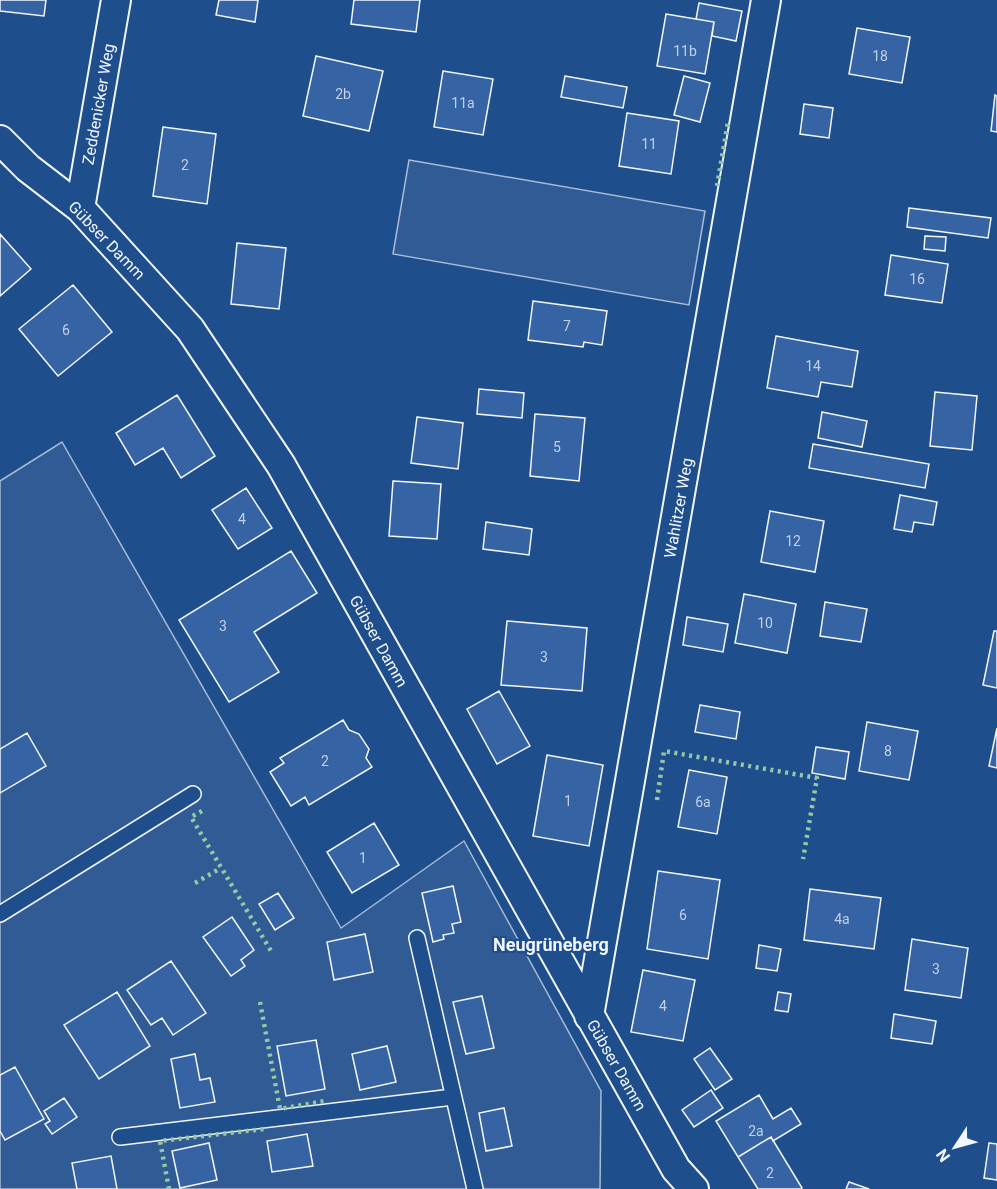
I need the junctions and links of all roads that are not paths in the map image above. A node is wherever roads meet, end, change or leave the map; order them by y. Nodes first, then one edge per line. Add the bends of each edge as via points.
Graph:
1 (116, 0) edge
2 (766, 0) edge
3 (0, 140) edge
4 (80, 208) junction
5 (193, 794) dead end
6 (0, 914) edge
7 (417, 938) dead end
8 (589, 1016) junction
9 (453, 1097) junction
10 (120, 1137) dead end
11 (475, 1189) edge
12 (694, 1189) edge

1 - 4 street, Zeddenicker Weg
2 - 8 street, Wahlitzer Weg
3 - 4 street, Gübser Damm via 28,168
4 - 8 street, Gübser Damm via 190,329 281,465
5 - 6 lane
7 - 9 lane
8 - 12 street, Gübser Damm via 676,1169
9 - 10 lane
9 - 11 lane

